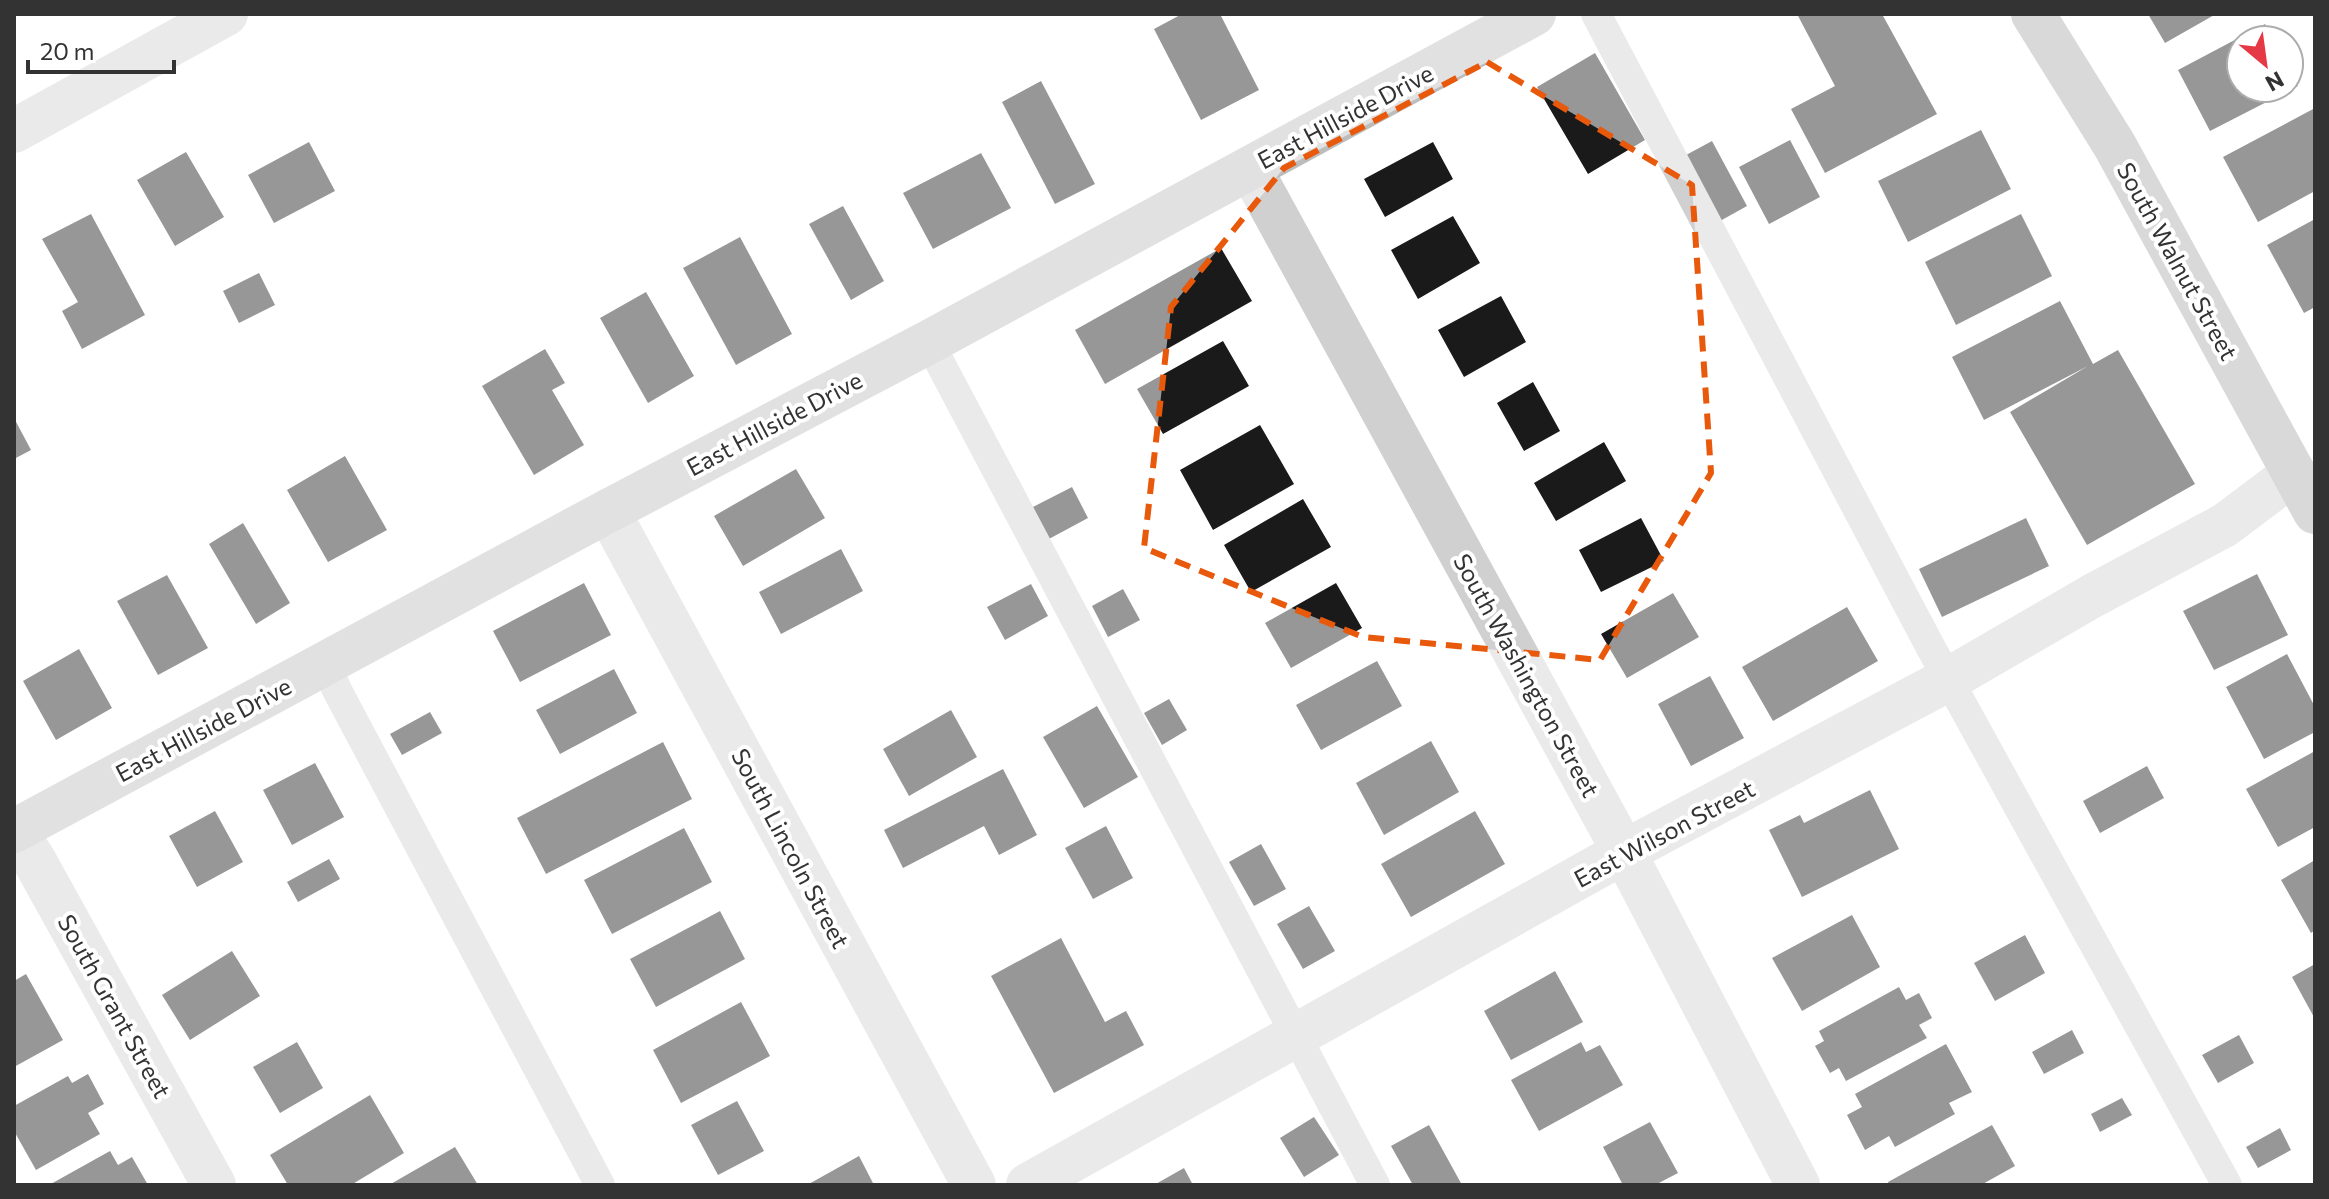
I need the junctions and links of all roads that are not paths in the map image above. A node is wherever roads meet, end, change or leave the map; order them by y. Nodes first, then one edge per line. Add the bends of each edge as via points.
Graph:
1 (226, 14) edge
2 (1534, 14) edge
3 (1596, 14) edge
4 (2033, 14) edge
5 (14, 131) edge
6 (1250, 168) junction
7 (929, 342) junction
8 (2294, 473) junction
9 (608, 511) junction
10 (2315, 512) edge
11 (325, 663) junction
12 (1949, 679) junction
13 (14, 831) edge
14 (1624, 852) junction
15 (1295, 1038) junction
16 (214, 1185) edge
17 (600, 1185) edge
18 (974, 1185) edge
19 (1028, 1185) edge
20 (1375, 1185) edge
21 (1798, 1185) edge
22 (2227, 1185) edge

1 - 5 street
2 - 6 main road, East Hillside Drive
3 - 12 lane
4 - 8 main road, South Walnut Street via 2115,146
6 - 7 main road, East Hillside Drive
6 - 14 street, South Washington Street
7 - 9 main road, East Hillside Drive
7 - 15 lane
8 - 10 main road, South Walnut Street
8 - 12 street, East Wilson Street via 2225,525
9 - 11 main road, East Hillside Drive
9 - 18 street, South Lincoln Street
11 - 13 main road, East Hillside Drive
11 - 17 lane
12 - 14 street, East Wilson Street
12 - 22 lane
13 - 16 street, South Grant Street
14 - 15 street, East Wilson Street
14 - 21 street, South Washington Street
15 - 19 street, East Wilson Street
15 - 20 lane

